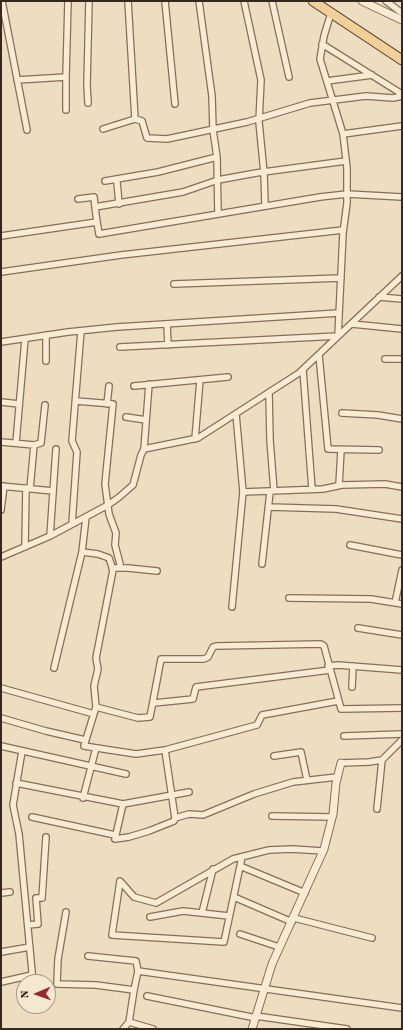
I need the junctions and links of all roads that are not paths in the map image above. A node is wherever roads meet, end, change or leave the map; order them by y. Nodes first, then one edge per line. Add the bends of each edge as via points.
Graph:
1 (2, 1) edge
2 (68, 1) edge
3 (89, 1) edge
4 (128, 1) edge
5 (165, 1) edge
6 (199, 1) edge
7 (244, 1) edge
8 (272, 1) edge
9 (313, 1) edge
10 (362, 1) edge
11 (386, 1) edge
12 (331, 13) junction
13 (402, 13) edge
14 (402, 20) edge
15 (322, 44) junction
16 (402, 60) edge
17 (372, 75) junction
18 (66, 77) junction
19 (288, 77) dead end
20 (17, 80) junction
21 (328, 81) junction
22 (402, 95) edge
23 (334, 101) junction
24 (88, 104) dead end
25 (175, 104) dead end
26 (66, 110) dead end
27 (135, 119) junction
28 (259, 119) junction
29 (402, 126) edge
30 (103, 129) dead end
31 (27, 130) dead end
32 (213, 130) junction
33 (343, 134) junction
34 (217, 157) junction
35 (346, 161) junction
36 (264, 173) junction
37 (218, 180) junction
38 (105, 181) dead end
39 (117, 182) dead end
40 (347, 194) junction
41 (402, 198) edge
42 (78, 199) dead end
43 (120, 204) junction
44 (265, 205) junction
45 (95, 207) junction
46 (218, 214) junction
47 (97, 222) junction
48 (343, 230) junction
49 (1, 236) edge
50 (1, 272) edge
51 (402, 276) edge
52 (341, 278) junction
53 (174, 284) dead end
54 (379, 297) junction
55 (402, 299) edge
56 (339, 313) junction
57 (167, 324) junction
58 (352, 324) junction
59 (402, 329) edge
60 (80, 330) junction
61 (46, 335) junction
62 (338, 336) junction
63 (25, 339) junction
64 (1, 342) edge
65 (168, 345) junction
66 (120, 347) dead end
67 (319, 355) junction
68 (385, 359) dead end
69 (402, 359) edge
70 (46, 361) dead end
71 (302, 370) junction
72 (228, 377) dead end
73 (200, 380) junction
74 (149, 384) junction
75 (109, 386) dead end
76 (134, 386) dead end
77 (269, 393) junction
78 (76, 401) junction
79 (1, 402) edge
80 (20, 404) junction
81 (107, 404) junction
82 (45, 405) dead end
83 (342, 413) dead end
84 (236, 414) junction
85 (126, 417) dead end
86 (402, 419) edge
87 (146, 420) junction
88 (195, 439) junction
89 (1, 442) edge
90 (16, 443) junction
91 (34, 445) junction
92 (56, 449) dead end
93 (144, 449) junction
94 (341, 450) junction
95 (379, 450) dead end
96 (339, 485) junction
97 (2, 486) edge
98 (402, 487) edge
99 (28, 488) junction
100 (312, 490) junction
101 (53, 491) junction
102 (272, 491) junction
103 (243, 492) junction
104 (108, 506) junction
105 (269, 507) junction
106 (1, 510) edge
107 (86, 517) junction
108 (402, 519) edge
109 (72, 524) junction
110 (50, 536) junction
111 (350, 545) dead end
112 (25, 547) junction
113 (82, 552) junction
114 (402, 555) edge
115 (1, 557) edge
116 (120, 564) dead end
117 (262, 564) dead end
118 (112, 568) junction
119 (157, 571) dead end
120 (402, 574) edge
121 (289, 598) dead end
122 (395, 602) junction
123 (402, 604) edge
124 (232, 606) dead end
125 (358, 628) dead end
126 (402, 635) edge
127 (353, 666) junction
128 (54, 668) dead end
129 (329, 668) junction
130 (402, 670) edge
131 (352, 687) dead end
132 (1, 688) edge
133 (338, 701) junction
134 (154, 703) junction
135 (96, 707) junction
136 (402, 708) edge
137 (94, 714) junction
138 (1, 718) edge
139 (402, 734) edge
140 (344, 736) dead end
141 (86, 740) junction
142 (402, 740) edge
143 (1, 746) edge
144 (96, 748) junction
145 (165, 750) junction
146 (22, 751) junction
147 (274, 756) dead end
148 (382, 760) junction
149 (341, 763) joint
150 (91, 766) junction
151 (126, 774) dead end
152 (337, 777) junction
153 (307, 780) junction
154 (16, 783) junction
155 (189, 792) dead end
156 (172, 796) junction
157 (84, 798) junction
158 (123, 804) junction
159 (377, 809) dead end
160 (272, 816) dead end
161 (32, 817) dead end
162 (332, 817) junction
163 (175, 818) junction
164 (115, 835) junction
165 (46, 837) dead end
166 (323, 851) junction
167 (242, 857) junction
168 (240, 866) junction
169 (213, 869) junction
170 (10, 892) dead end
171 (305, 892) junction
172 (1, 893) edge
173 (234, 897) junction
174 (66, 912) dead end
175 (202, 913) junction
176 (229, 916) junction
177 (150, 917) dead end
178 (293, 920) junction
179 (28, 925) junction
180 (240, 934) dead end
181 (372, 938) dead end
182 (30, 947) junction
183 (279, 947) junction
184 (1, 952) edge
185 (88, 956) dead end
186 (138, 971) junction
187 (32, 974) edge
188 (16, 979) edge
189 (1, 982) edge
190 (265, 988) junction
191 (134, 990) junction
192 (147, 996) dead end
193 (402, 1008) edge
194 (256, 1017) junction
195 (129, 1022) junction
196 (123, 1029) edge
197 (153, 1029) edge
198 (252, 1029) edge
199 (347, 1029) edge

1 - 20 street
2 - 18 street
3 - 24 street
4 - 27 street
5 - 25 street
6 - 32 street via 212,96
7 - 28 street via 261,80
8 - 19 street
9 - 12 main road
10 - 14 street
11 - 13 street
12 - 15 street
12 - 16 main road
15 - 17 street
15 - 21 street via 320,59
17 - 21 street
17 - 22 street
18 - 20 street
18 - 26 street
20 - 31 street
21 - 23 street
22 - 23 street via 393,98 366,96
23 - 28 street via 310,103
23 - 33 street
27 - 30 street
27 - 32 street via 142,121 147,138 168,139
28 - 32 street
28 - 36 street
29 - 33 street
32 - 34 street
33 - 35 street
34 - 37 street
34 - 38 street via 158,172
35 - 36 street
35 - 40 street
36 - 37 street
36 - 44 street
37 - 43 street via 183,192
37 - 46 street
39 - 43 street
40 - 41 street
40 - 44 street
40 - 48 street
42 - 45 street via 94,197
43 - 45 street
44 - 46 street
45 - 47 street
46 - 47 street via 99,234
47 - 49 street
48 - 50 street via 121,254
48 - 52 street
51 - 54 street
52 - 53 street
52 - 56 street
54 - 55 street
54 - 58 street
56 - 57 street
56 - 62 street
57 - 60 street
57 - 65 street
58 - 59 street
58 - 62 street
60 - 61 street
60 - 78 street
61 - 63 street
61 - 70 street
62 - 65 street
62 - 67 street
63 - 64 street
63 - 80 street
65 - 66 street
67 - 71 street
67 - 94 street via 326,445 328,449
68 - 69 street
71 - 77 street
71 - 100 street
72 - 73 street
73 - 74 street
73 - 88 street
74 - 76 street
74 - 87 street
75 - 81 street
77 - 84 street
77 - 102 street
78 - 81 street
78 - 109 street via 72,441 77,452
79 - 80 street
80 - 90 street
81 - 104 street via 113,404 105,484
82 - 91 street via 41,444
83 - 86 street
84 - 88 street
84 - 103 street
85 - 87 street
87 - 93 street
88 - 93 street
89 - 90 street
90 - 91 street
91 - 99 street
92 - 101 street
93 - 104 street via 133,485
94 - 95 street
94 - 96 street
96 - 98 street via 385,484
96 - 100 street
97 - 99 street
97 - 106 street
99 - 101 street
99 - 112 street
100 - 102 street
101 - 110 street
102 - 103 street
102 - 105 street
103 - 124 street
104 - 107 street
104 - 116 street via 116,533 115,545
105 - 108 street via 299,510 336,509
105 - 117 street
107 - 109 street
107 - 113 street
109 - 110 street
110 - 112 street
111 - 114 street
112 - 115 street
113 - 118 street via 109,558
113 - 128 street
118 - 119 street
118 - 135 street via 96,658
120 - 122 street
121 - 122 street via 371,599
122 - 123 street
125 - 126 street
127 - 129 street
127 - 130 street
127 - 131 street
129 - 133 street
129 - 134 street via 196,687 193,699
129 - 134 street via 324,646 321,644 216,646 204,659 161,659
132 - 137 street
133 - 136 street via 341,709
133 - 145 street via 262,715 257,725
134 - 135 street via 152,715 148,718 138,718
135 - 137 street
137 - 141 street
138 - 141 street
139 - 140 street
141 - 144 street via 84,746
142 - 148 street
143 - 146 street
144 - 145 street via 136,754
144 - 150 street
145 - 156 street
146 - 150 street
146 - 154 street
147 - 153 street via 301,752
148 - 149 street
148 - 159 street
149 - 152 street
150 - 151 street
150 - 157 street
152 - 153 street
152 - 162 street
153 - 163 street via 254,794 203,815 189,814
154 - 157 street
154 - 179 street via 13,805 19,834
155 - 156 street
156 - 158 street
156 - 163 street
157 - 158 street
158 - 164 street
160 - 162 street
161 - 164 street
162 - 166 street
163 - 164 street via 174,821 129,837 115,839
165 - 179 street via 42,898 36,898 38,924
166 - 167 street via 277,850
166 - 171 street
167 - 168 street
167 - 169 street via 233,858
168 - 171 street
168 - 173 street
169 - 175 street
169 - 176 street via 156,903 134,897 120,881 112,935 224,942
170 - 172 street
171 - 178 street
173 - 176 street
173 - 178 street
174 - 191 street via 58,959 57,984 96,985
175 - 176 street
175 - 177 street via 183,911
178 - 181 street
178 - 183 street
179 - 182 street
180 - 183 street
182 - 184 street
182 - 187 street
183 - 190 street
185 - 186 street via 136,961
186 - 190 street
186 - 191 street
188 - 189 street
190 - 193 street
190 - 194 street
191 - 195 street
192 - 194 street
194 - 198 street
194 - 199 street
195 - 196 street
195 - 197 street

